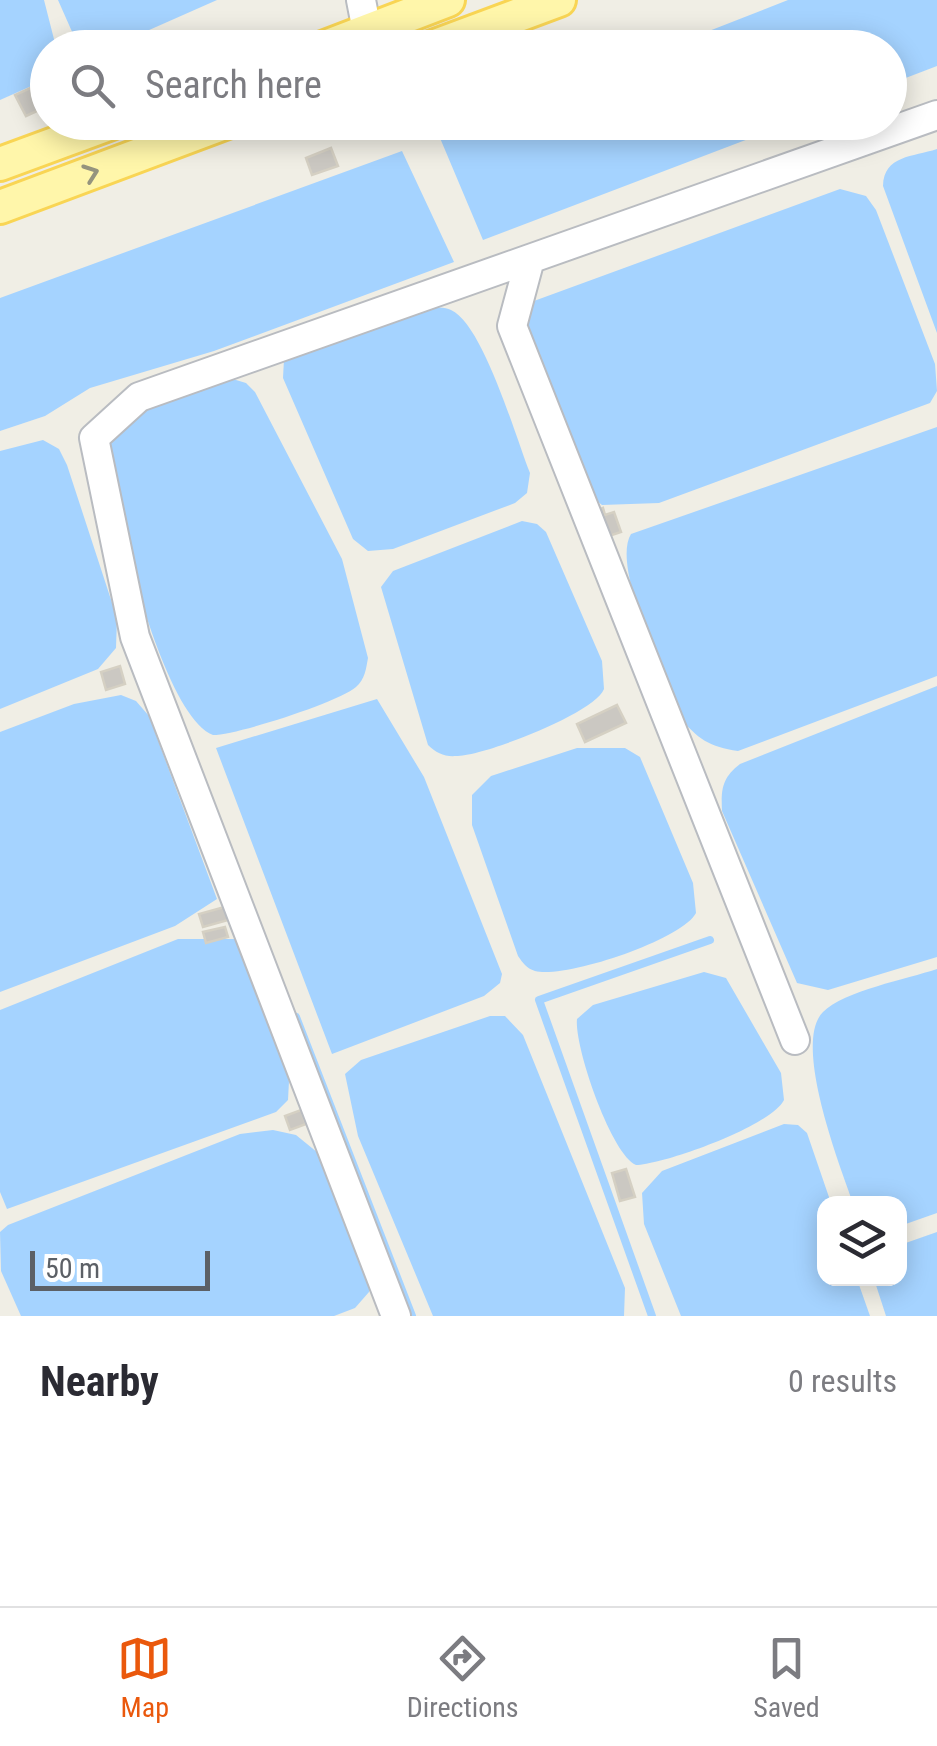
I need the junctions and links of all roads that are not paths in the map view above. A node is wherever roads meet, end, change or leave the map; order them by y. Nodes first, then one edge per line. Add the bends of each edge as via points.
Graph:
1 (448, 0) edge
2 (559, 0) edge
3 (364, 16) edge
4 (478, 30) edge
5 (937, 115) edge
6 (907, 126) edge
7 (65, 140) edge
8 (179, 140) edge
9 (866, 140) edge
10 (0, 164) edge
11 (0, 206) edge
12 (530, 259) junction
13 (796, 1040) dead end
14 (396, 1316) edge

1 - 3 main road
2 - 4 main road
5 - 6 lane
7 - 10 main road
11 -> 8 main road
9 - 12 lane
12 - 13 lane via 512,326
12 - 14 lane via 140,397 94,438 135,637

